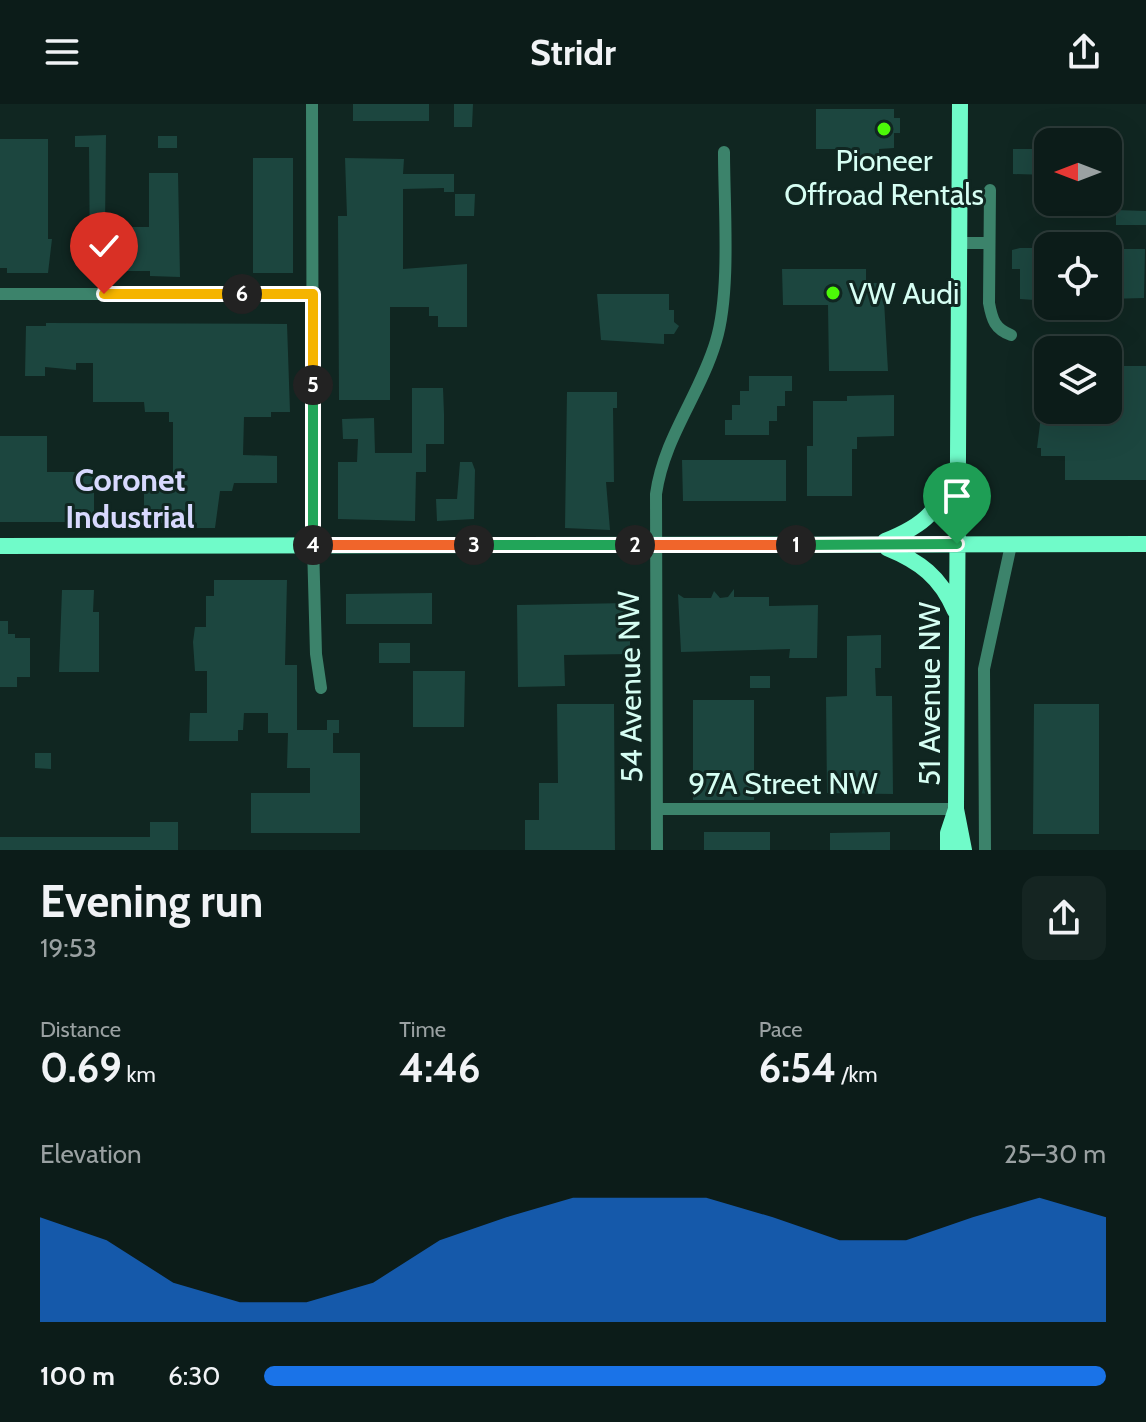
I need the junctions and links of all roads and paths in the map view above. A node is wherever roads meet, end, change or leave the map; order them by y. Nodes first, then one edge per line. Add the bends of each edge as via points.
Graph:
1 (312, 104) edge
2 (960, 104) edge
3 (724, 152) dead end
4 (990, 190) dead end
5 (959, 243) junction
6 (989, 243) junction
7 (0, 294) edge
8 (313, 294) junction
9 (1011, 335) dead end
10 (958, 465) junction
11 (957, 544) junction
12 (1146, 544) edge
13 (313, 545) junction
14 (654, 545) junction
15 (878, 545) junction
16 (1011, 545) junction
17 (0, 546) edge
18 (957, 617) junction
19 (321, 688) dead end
20 (658, 809) junction
21 (956, 809) junction
22 (657, 850) edge
23 (948, 850) edge
24 (964, 850) edge
25 (985, 850) edge

1 - 8 street
2 - 5 street, 51 Avenue NW
3 - 14 street, 54 Avenue NW via 717,341 659,470
4 - 6 street
5 - 6 street
5 - 10 street, 51 Avenue NW
6 - 9 street via 993,321
7 - 8 street
8 - 13 street
10 - 11 street, 51 Avenue NW
10 - 15 street via 928,518
11 - 15 street
11 - 16 street
11 - 18 street, 51 Avenue NW
12 - 16 street
13 - 14 street
13 - 17 street
13 - 19 street
14 - 15 street
14 - 20 street, 54 Avenue NW
15 - 18 street via 913,558 928,570
16 - 25 street, 51 Avenue NW via 984,669
18 - 21 street, 51 Avenue NW
20 - 21 street, 97A Street NW
20 - 22 street, 54 Avenue NW
21 - 23 street, 51 Avenue NW
21 - 24 street, 51 Avenue NW

